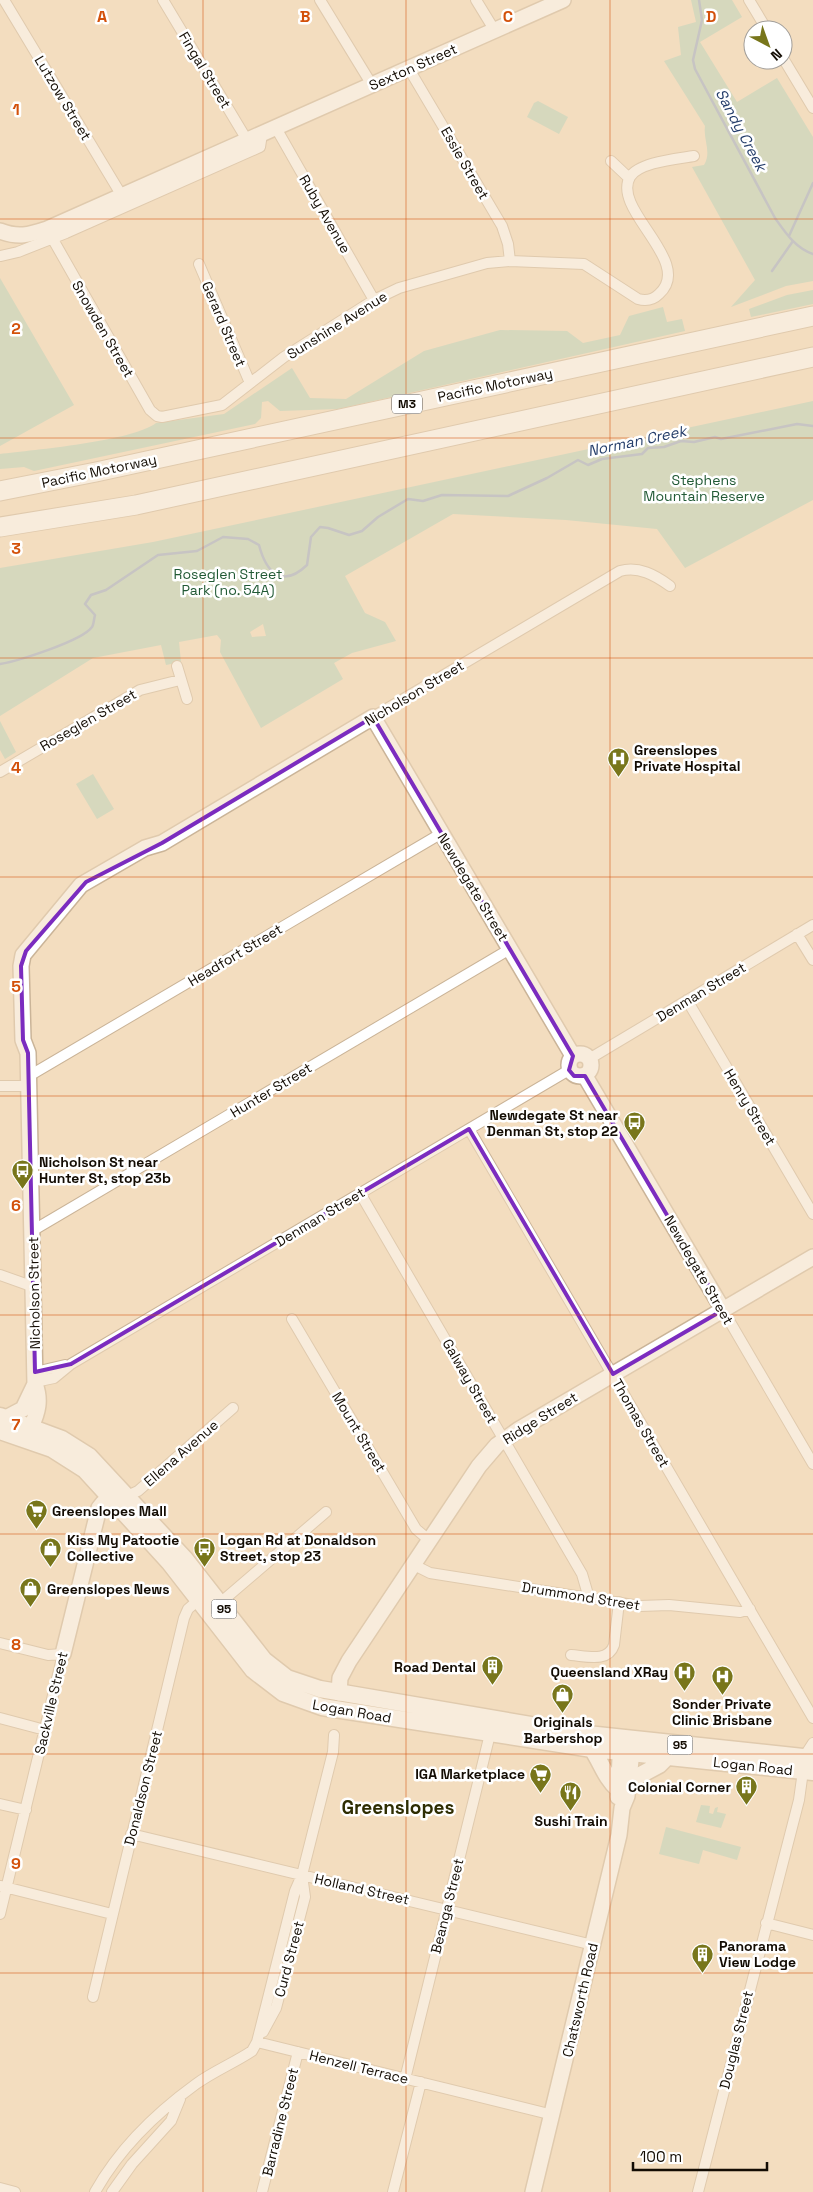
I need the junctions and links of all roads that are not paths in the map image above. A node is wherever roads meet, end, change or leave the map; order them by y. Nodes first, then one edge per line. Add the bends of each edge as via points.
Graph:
1 (4, 0) edge
2 (163, 0) edge
3 (320, 0) edge
4 (476, 0) edge
5 (563, 0) edge
6 (749, 0) edge
7 (761, 20) edge
8 (495, 31) junction
9 (409, 69) junction
10 (790, 70) edge
11 (372, 85) junction
12 (813, 108) edge
13 (276, 128) junction
14 (262, 134) junction
15 (247, 140) junction
16 (694, 156) dead end
17 (611, 162) dead end
18 (629, 178) junction
19 (122, 196) junction
20 (1, 231) edge
21 (49, 234) junction
22 (1, 256) dead end
23 (510, 261) junction
24 (199, 264) dead end
25 (374, 300) junction
26 (813, 316) edge
27 (813, 357) edge
28 (250, 383) junction
29 (157, 416) joint
30 (0, 491) edge
31 (0, 528) edge
32 (670, 586) dead end
33 (177, 666) dead end
34 (180, 680) junction
35 (187, 699) dead end
36 (373, 717) junction
37 (0, 772) edge
38 (442, 833) junction
39 (813, 925) edge
40 (797, 934) junction
41 (510, 949) junction
42 (813, 960) edge
43 (687, 1000) junction
44 (589, 1059) junction
45 (571, 1063) junction
46 (585, 1076) junction
47 (29, 1081) junction
48 (0, 1086) edge
49 (468, 1129) junction
50 (360, 1193) junction
51 (813, 1214) edge
52 (32, 1231) junction
53 (813, 1257) edge
54 (0, 1275) edge
55 (34, 1287) junction
56 (723, 1310) junction
57 (292, 1319) dead end
58 (613, 1374) junction
59 (35, 1379) junction
60 (234, 1408) dead end
61 (2, 1422) edge
62 (28, 1433) junction
63 (503, 1440) junction
64 (813, 1464) edge
65 (120, 1498) junction
66 (326, 1512) dead end
67 (430, 1541) junction
68 (414, 1565) junction
69 (589, 1598) junction
70 (210, 1602) junction
71 (619, 1602) junction
72 (750, 1609) junction
73 (0, 1643) edge
74 (63, 1654) junction
75 (571, 1655) dead end
76 (339, 1693) junction
77 (345, 1711) junction
78 (0, 1718) edge
79 (813, 1718) edge
80 (45, 1730) junction
81 (490, 1734) junction
82 (334, 1735) dead end
83 (627, 1746) junction
84 (592, 1749) junction
85 (667, 1757) junction
86 (809, 1760) edge
87 (624, 1785) junction
88 (0, 1804) edge
89 (26, 1810) junction
90 (131, 1834) junction
91 (302, 1875) junction
92 (3, 1887) edge
93 (446, 1909) junction
94 (0, 1914) edge
95 (112, 1914) junction
96 (766, 1923) junction
97 (813, 1935) edge
98 (593, 1945) junction
99 (92, 1997) dead end
100 (257, 2041) junction
101 (298, 2052) junction
102 (405, 2079) junction
103 (421, 2082) junction
104 (171, 2110) junction
105 (553, 2115) junction
106 (0, 2188) edge
107 (15, 2192) edge
108 (95, 2192) edge
109 (112, 2192) edge
110 (262, 2192) edge
111 (393, 2192) edge
112 (534, 2192) edge
113 (698, 2192) edge

1 - 19 street, Lutzow Street
2 - 15 street, Fingal Street
3 - 11 street
4 - 8 street
5 - 8 street, Sexton Street
6 - 7 street
8 - 9 street, Sexton Street
9 - 11 street, Sexton Street
9 - 23 street, Essie Street via 502,226
10 - 12 street
11 - 13 street, Sexton Street
13 - 14 street, Sexton Street
13 - 25 street, Ruby Avenue
14 - 15 street, Sexton Street
14 - 21 street, Sexton Street via 260,147
15 - 19 street, Sexton Street
16 - 18 street via 637,168
17 - 18 street
18 - 23 street, Sunshine Avenue via 627,191 631,202 666,263 668,276 660,294 640,300 584,264
19 - 21 street, Sexton Street
20 - 21 street, Sexton Street via 16,237
21 - 22 street via 18,252
21 - 29 street, Snowden Street via 150,410
23 - 25 street, Sunshine Avenue via 486,263 399,288
24 - 28 street, Gerard Street
25 - 28 street, Sunshine Avenue via 284,357
26 - 30 highway, Pacific Motorway / M3
27 - 31 highway via 136,505
28 - 29 street, Sunshine Avenue via 222,405
32 - 36 street, Nicholson Street via 643,571 630,569 616,573
33 - 34 street
34 - 35 street
34 - 37 street, Roseglen Street via 140,690
36 - 38 street, Newdegate Street
36 - 47 street, Nicholson Street via 162,843 145,848 81,885 23,955 23,1040 28,1053
38 - 41 street, Newdegate Street
38 - 47 street, Headfort Street
39 - 40 street, Denman Street
40 - 42 street
40 - 43 street, Denman Street
41 - 45 street, Newdegate Street
41 - 52 street, Hunter Street
43 - 44 street, Denman Street
43 - 51 street, Henry Street
44 - 45 street via 580,1054
44 - 46 street via 590,1070
45 - 46 street via 574,1076
45 - 49 street, Denman Street
46 - 56 street, Newdegate Street
47 - 48 street
47 - 52 street, Nicholson Street
49 - 50 street, Denman Street
49 - 58 street, Thomas Street
50 - 59 street, Denman Street via 71,1364 54,1378
50 - 63 street, Galway Street
52 - 55 street, Nicholson Street
53 - 56 street, Ridge Street
54 - 55 street
55 - 59 street, Nicholson Street
56 - 58 street, Ridge Street
56 - 64 street, Newdegate Street
57 - 67 street, Mount Street via 418,1532
58 - 63 street, Ridge Street
58 - 72 street, Thomas Street
59 - 61 street, Nicholson Street via 24,1409
59 - 62 street, Nicholson Street via 39,1400
60 - 65 street, Ellena Avenue via 138,1491
61 - 62 main road, Logan Road / 95
62 - 65 main road, Logan Road / 95 via 76,1462
63 - 67 street, Ridge Street via 479,1466
63 - 69 street, Galway Street via 582,1574
65 - 70 main road, Logan Road / 95 via 169,1562
65 - 74 street, Sackville Street via 103,1503 100,1508
66 - 70 street, Donaldson Street
67 - 68 street, Ridge Street
68 - 69 street, Drummond Street via 430,1573
68 - 76 street, Ridge Street via 344,1669
69 - 71 street, Drummond Street
70 - 76 main road, Logan Road / 95 via 276,1671 303,1685
70 - 77 main road, Logan Road / 95 via 253,1670 273,1688 309,1704
70 - 90 street, Donaldson Street via 188,1609 184,1618
71 - 72 street, Drummond Street via 740,1612
71 - 75 street via 612,1651 599,1657
72 - 79 street, Thomas Street
73 - 74 street via 48,1655
74 - 80 street, Sackville Street
76 - 77 main road
76 - 83 main road, Logan Road / 95
77 - 81 main road, Logan Road / 95
78 - 80 street
80 - 89 street, Sackville Street
81 - 84 main road, Logan Road / 95
81 - 93 street, Beanga Street
82 - 91 street, Curd Street via 333,1752
83 - 84 main road, Logan Road / 95
83 - 85 main road, Logan Road / 95
83 - 86 main road, Logan Road / 95
83 - 87 street, Chatsworth Road
84 - 87 main road via 609,1782
85 - 86 main road, Logan Road / 95
85 - 87 main road
86 - 96 street, Douglas Street
87 - 98 street, Chatsworth Road via 619,1835
88 - 89 street
89 - 92 street, Sackville Street
90 - 91 street, Holland Street
90 - 95 street, Donaldson Street
91 - 93 street, Holland Street
91 - 100 street, Curd Street via 305,1897 276,2008
92 - 94 street, Sackville Street
92 - 95 street
93 - 98 street, Holland Street
93 - 102 street, Beanga Street
95 - 99 street, Donaldson Street
96 - 97 street
96 - 113 street, Douglas Street
98 - 105 street, Chatsworth Road
100 - 101 street, Henzell Terrace
100 - 104 street via 250,2053 201,2081
101 - 102 street, Henzell Terrace
101 - 110 street, Barradine Street
102 - 103 street, Henzell Terrace
103 - 105 street, Henzell Terrace
103 - 111 street
104 - 108 street via 118,2156
104 - 109 street via 171,2121 132,2164
105 - 112 street, Chatsworth Road
106 - 107 street

